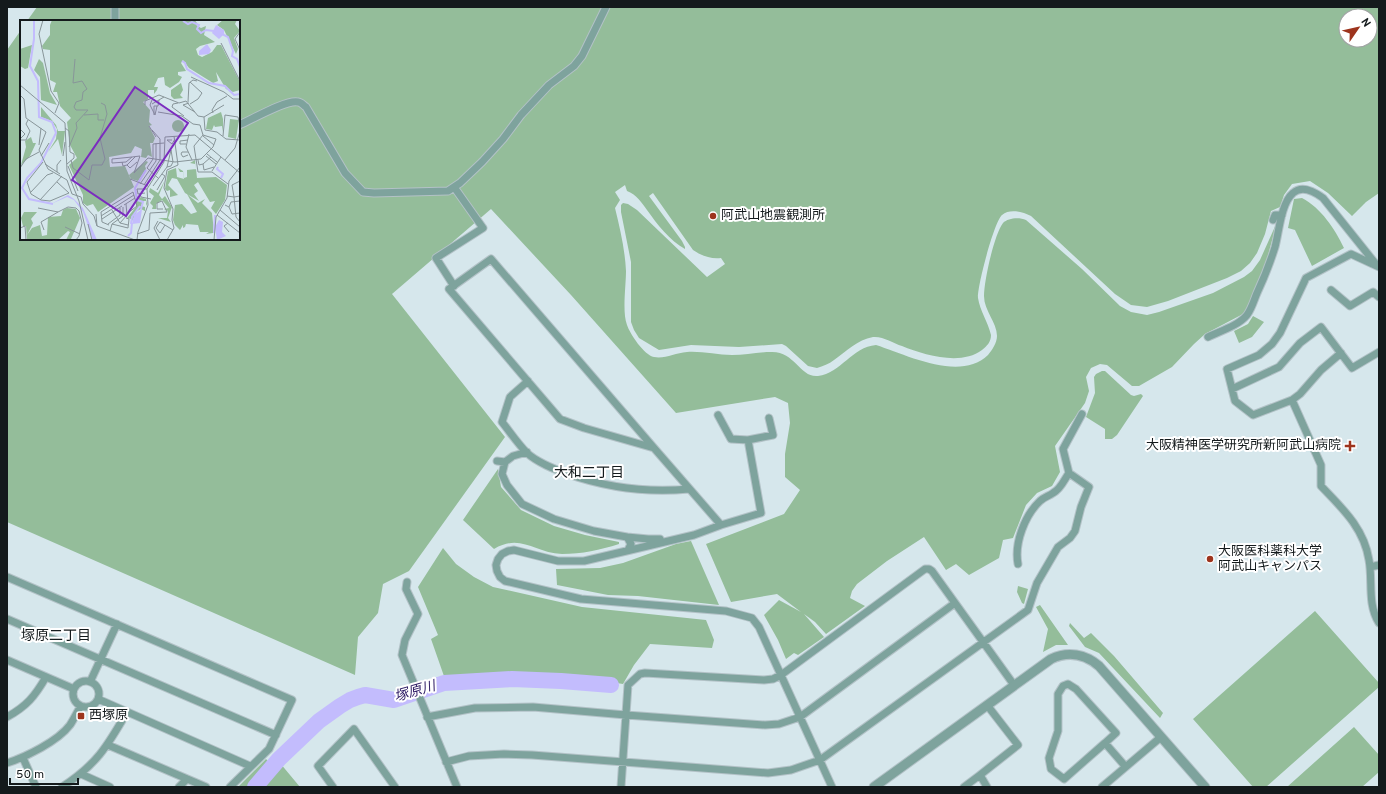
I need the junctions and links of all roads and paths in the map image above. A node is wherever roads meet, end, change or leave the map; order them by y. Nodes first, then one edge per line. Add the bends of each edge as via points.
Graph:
1 (115, 7) edge
2 (606, 7) edge
3 (115, 20) edge
4 (240, 125) edge
5 (454, 187) junction
6 (1282, 215) junction
7 (1273, 220) dead end
8 (1379, 267) edge
9 (454, 286) junction
10 (1331, 290) dead end
11 (1379, 297) edge
12 (1208, 337) dead end
13 (1379, 352) edge
14 (1341, 354) junction
15 (528, 381) junction
16 (1232, 388) junction
17 (1292, 400) junction
18 (718, 414) dead end
19 (1082, 414) dead end
20 (769, 418) dead end
21 (748, 440) junction
22 (654, 448) junction
23 (527, 452) junction
24 (497, 461) dead end
25 (505, 462) junction
26 (1069, 473) junction
27 (689, 489) junction
28 (721, 525) junction
29 (627, 537) junction
30 (677, 539) junction
31 (628, 550) junction
32 (1018, 564) dead end
33 (1379, 565) edge
34 (1370, 567) junction
35 (7, 577) edge
36 (407, 582) dead end
37 (1375, 601) edge
38 (955, 603) junction
39 (7, 619) edge
40 (1379, 623) edge
41 (117, 624) junction
42 (984, 642) junction
43 (101, 659) junction
44 (7, 660) edge
45 (781, 675) junction
46 (46, 677) junction
47 (90, 682) junction
48 (1014, 685) junction
49 (74, 689) junction
50 (98, 699) junction
51 (988, 705) junction
52 (81, 706) junction
53 (127, 712) junction
54 (626, 715) junction
55 (7, 717) edge
56 (428, 717) junction
57 (800, 717) junction
58 (276, 735) junction
59 (1161, 736) junction
60 (1105, 743) junction
61 (108, 744) junction
62 (23, 758) junction
63 (820, 760) junction
64 (446, 762) junction
65 (623, 762) junction
66 (7, 764) edge
67 (250, 766) junction
68 (1125, 766) junction
69 (81, 774) junction
70 (980, 775) junction
71 (187, 778) junction
72 (36, 787) edge
73 (62, 787) edge
74 (110, 787) edge
75 (178, 787) edge
76 (206, 787) edge
77 (230, 787) edge
78 (333, 787) edge
79 (395, 787) edge
80 (457, 787) edge
81 (622, 787) edge
82 (832, 787) edge
83 (874, 787) edge
84 (964, 787) edge
85 (987, 787) edge
86 (1102, 787) edge
87 (1206, 787) edge

1 - 3 street
2 - 5 street via 585,50 574,66 549,86 482,162
4 - 5 street via 281,105 293,101 300,102 310,113 345,173 363,192 374,194 448,191
5 - 9 street via 483,228 436,258
6 - 7 street via 1274,215
6 - 8 street via 1288,198 1294,192 1308,190 1316,193 1332,208
6 - 12 street via 1270,260 1250,311 1241,321
8 - 16 street via 1350,254 1306,278 1280,333 1272,344 1259,355 1227,369
9 - 15 street via 449,289
9 - 22 street via 491,259
10 - 11 street via 1350,306 1373,292
13 - 14 street via 1352,368
14 - 16 street via 1321,327 1300,343 1279,367
14 - 17 street via 1321,370
15 - 22 street via 560,419
15 - 23 street via 510,397 502,422
16 - 17 street via 1235,401 1253,415
17 - 34 street via 1321,465 1321,486 1355,524 1365,545
18 - 21 street via 731,439
19 - 26 street via 1062,449
20 - 21 street via 773,435
21 - 28 street via 761,513
22 - 27 street
23 - 25 street via 513,456
23 - 27 street via 556,470 612,487 664,491
24 - 25 street
25 - 29 street via 502,474 522,504 554,519 594,531
26 - 32 street via 1057,490 1042,499 1031,512 1017,548
26 - 42 street via 1089,488 1075,531 1058,547 1037,583 1028,610
27 - 28 street
28 - 30 street
29 - 30 street
29 - 31 street via 631,544
30 - 31 street
31 - 45 street via 577,561 558,561 514,550 502,554 496,565 500,577 505,581 581,599 726,611 752,618 759,627
33 - 34 street
34 - 37 street
35 - 41 street
36 - 56 street via 406,589 418,614 405,640 402,655
37 - 40 street via 1373,610
38 - 42 street
38 - 45 street via 932,571 924,570
38 - 57 street
39 - 43 street
41 - 43 street
41 - 58 street via 292,700
42 - 48 street
42 - 63 street
43 - 47 street
43 - 58 street
44 - 46 street
45 - 54 street via 764,680 645,673 634,678 628,685
45 - 57 street
46 - 49 street
46 - 55 street via 37,693
47 - 49 street via 78,684
47 - 50 street via 98,689
48 - 51 street
48 - 59 street via 1056,656 1084,656 1099,666
49 - 52 street via 73,696
50 - 52 street via 93,705
50 - 53 street
51 - 70 street via 1018,745
51 - 83 street
52 - 62 street via 69,726 60,735
53 - 61 street
53 - 67 street
54 - 56 street via 533,707 475,708
54 - 57 street via 765,725 779,724
54 - 65 street
56 - 64 street
57 - 63 street
58 - 67 street via 269,749
59 - 68 street
59 - 87 street
60 - 60 street via 1064,779 1051,769 1049,758 1058,731 1058,694 1063,686 1068,684 1076,689 1116,733
60 - 68 street
61 - 69 street
61 - 71 street
62 - 66 street
62 - 72 street
63 - 65 street via 791,770 768,773
63 - 82 street
64 - 65 street via 469,756 504,754
64 - 80 street
65 - 81 street
67 - 77 street
68 - 86 street
69 - 73 street
69 - 74 street
70 - 84 street
70 - 85 street
71 - 75 street
71 - 76 street
78 - 79 street via 318,766 354,729

